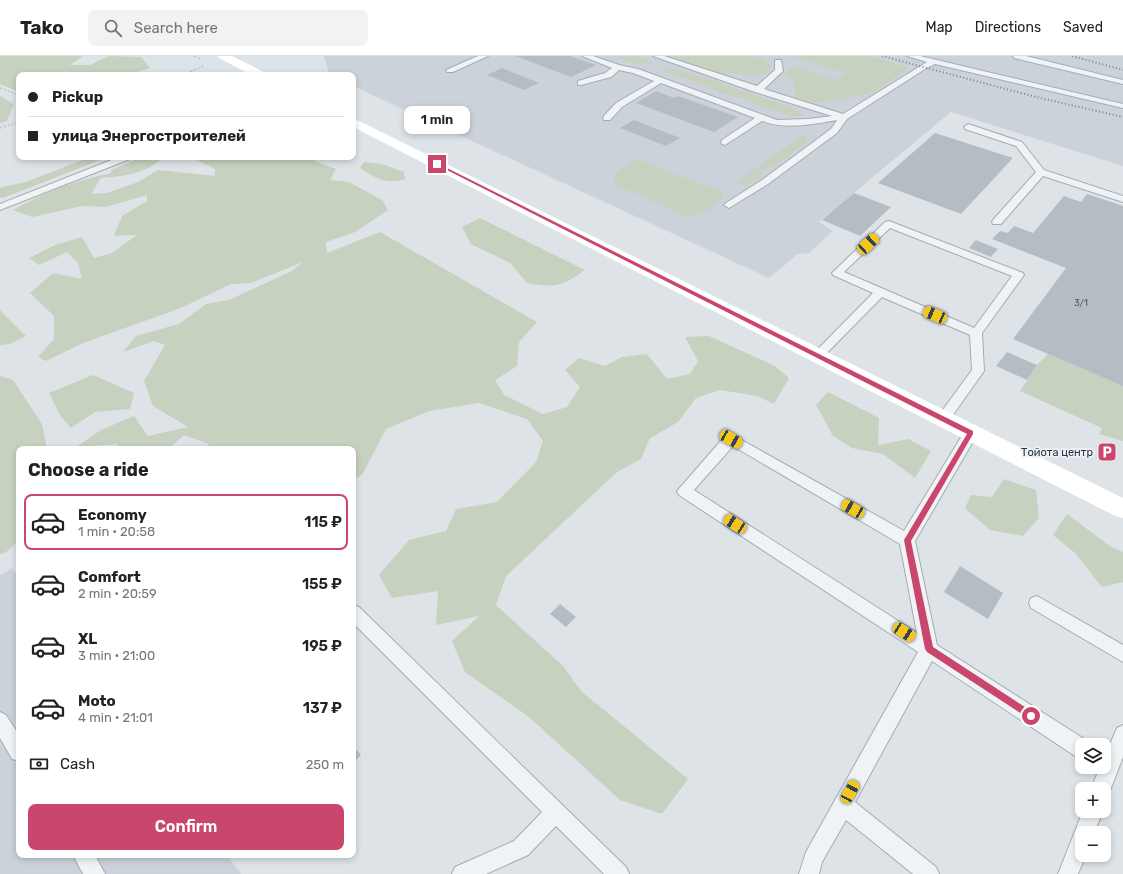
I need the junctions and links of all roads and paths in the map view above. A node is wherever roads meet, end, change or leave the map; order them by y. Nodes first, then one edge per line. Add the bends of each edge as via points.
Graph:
1 (223, 56) edge
2 (484, 56) edge
3 (586, 56) edge
4 (657, 56) edge
5 (911, 56) edge
6 (1017, 56) edge
7 (778, 62) dead end
8 (933, 62) junction
9 (617, 67) junction
10 (450, 70) dead end
11 (254, 72) edge
12 (661, 80) junction
13 (1123, 82) edge
14 (581, 83) dead end
15 (0, 88) edge
16 (758, 90) junction
17 (16, 94) edge
18 (1123, 106) edge
19 (844, 117) junction
20 (607, 118) dead end
21 (761, 118) junction
22 (16, 123) edge
23 (356, 124) edge
24 (968, 127) dead end
25 (0, 128) edge
26 (726, 142) dead end
27 (119, 160) edge
28 (1041, 172) junction
29 (1123, 199) edge
30 (729, 204) dead end
31 (0, 207) edge
32 (997, 222) dead end
33 (880, 292) junction
34 (976, 333) junction
35 (817, 356) junction
36 (943, 419) junction
37 (971, 433) junction
38 (1123, 509) edge
39 (907, 540) junction
40 (1037, 603) dead end
41 (356, 615) edge
42 (929, 649) junction
43 (1123, 654) edge
44 (0, 721) edge
45 (1123, 734) edge
46 (1075, 744) edge
47 (16, 747) edge
48 (1111, 757) edge
49 (843, 805) junction
50 (556, 812) junction
51 (1075, 856) edge
52 (85, 858) edge
53 (94, 874) edge
54 (462, 874) edge
55 (619, 874) edge
56 (809, 874) edge
57 (929, 874) edge
58 (1068, 874) edge

1 - 11 main road
2 - 10 lane
3 - 9 lane
4 - 16 lane
5 - 8 lane
6 - 13 lane
7 - 16 lane via 779,71
8 - 18 lane
8 - 19 lane
9 - 12 lane
9 - 14 lane via 608,75
12 - 20 lane via 619,105
12 - 21 lane
15 - 17 path
16 - 19 lane
19 - 21 lane via 776,123
19 - 30 lane via 834,131 765,182
21 - 26 lane
22 - 25 path
23 - 35 main road
24 - 28 lane via 1019,144
27 - 31 lane
28 - 29 lane
28 - 32 lane
33 - 34 lane
33 - 34 lane via 837,273 889,224 1019,275
33 - 35 lane
34 - 36 lane via 978,371
35 - 36 main road
36 - 37 main road
37 - 38 main road
37 - 39 lane
39 - 42 lane
39 - 42 lane via 731,439 684,491
40 - 43 lane
41 - 50 lane
42 - 46 lane
42 - 49 lane
44 - 47 lane
45 - 48 lane
49 - 56 lane via 813,859
49 - 57 lane
50 - 54 lane via 521,848
50 - 55 lane
51 - 58 lane
52 - 53 lane

